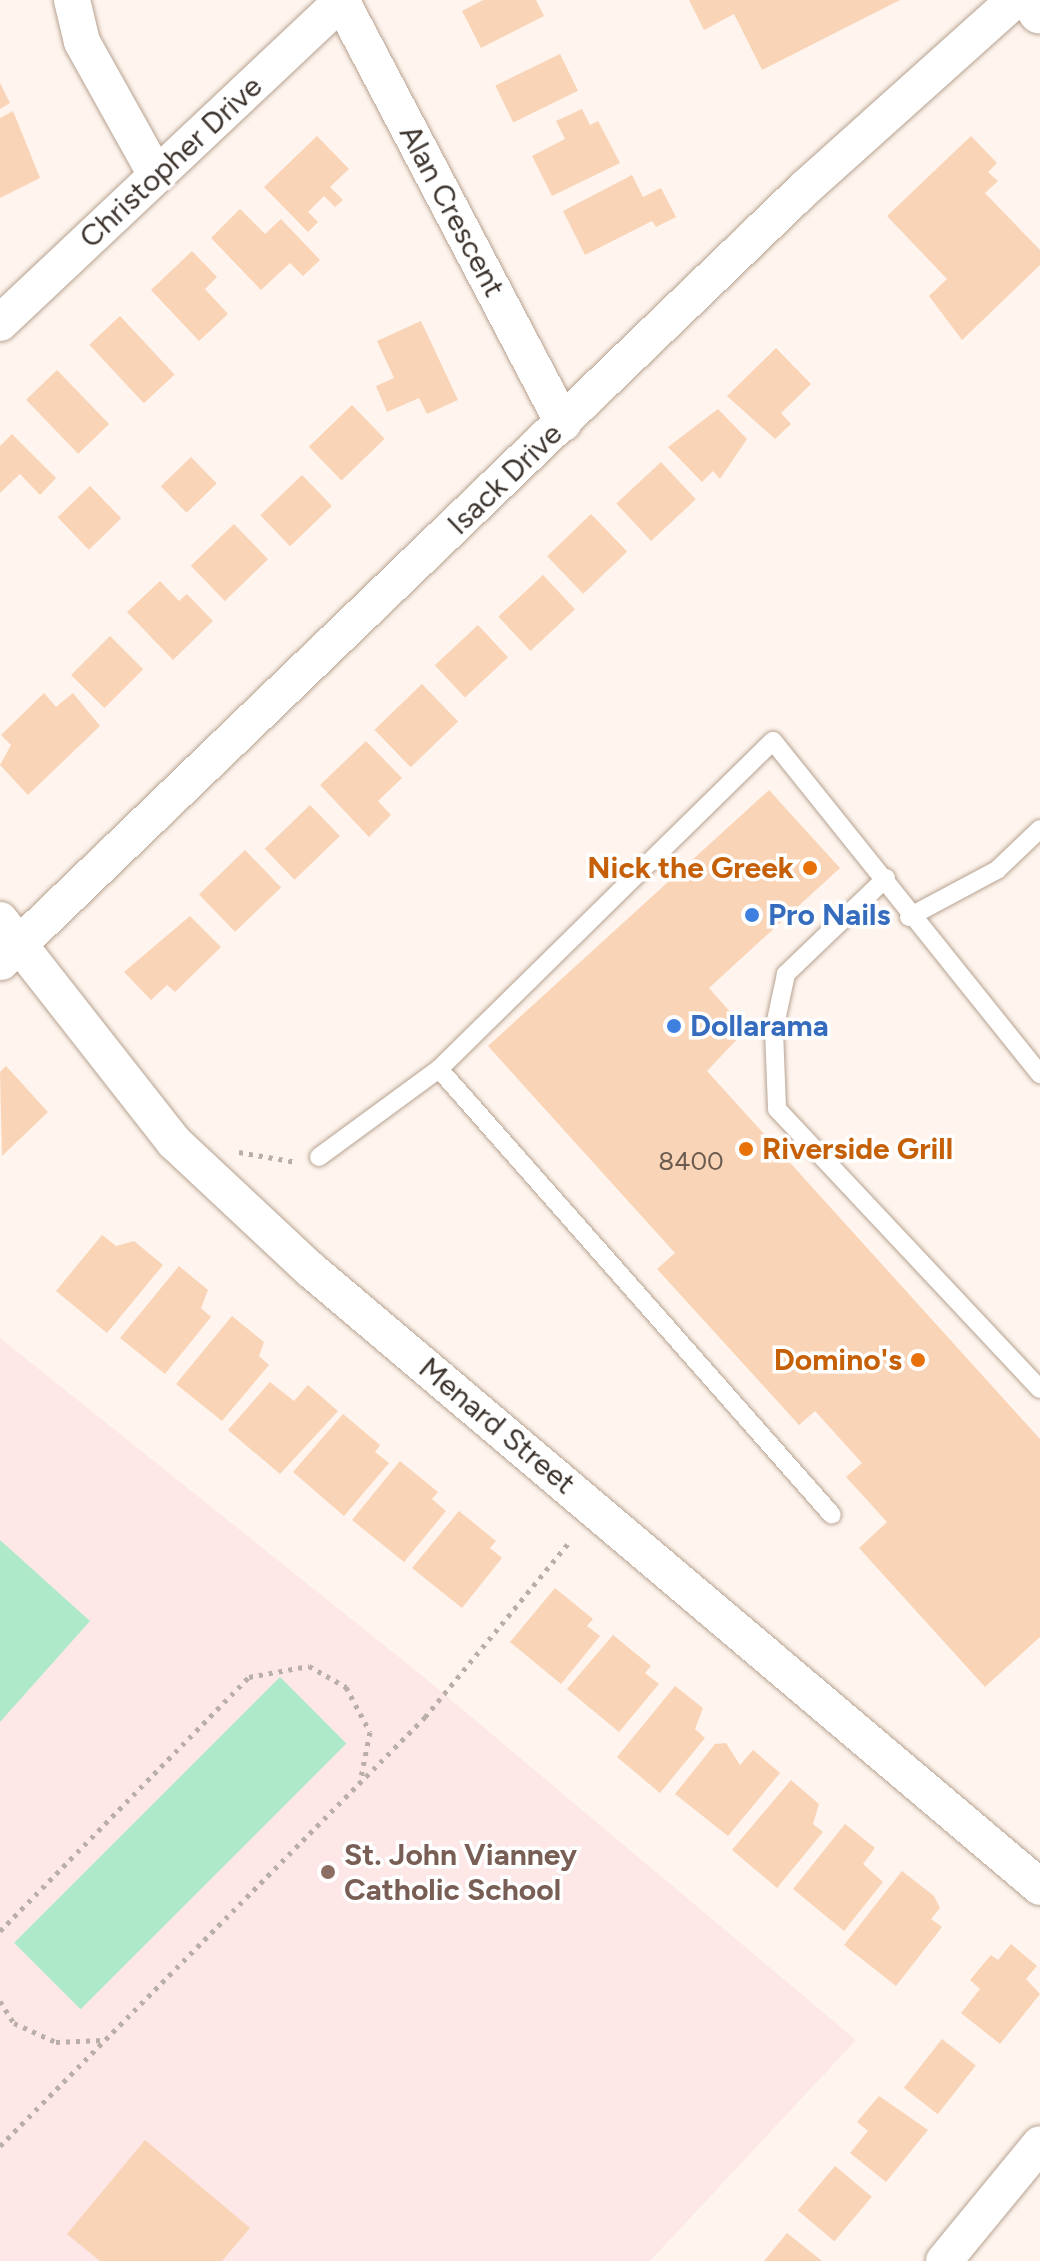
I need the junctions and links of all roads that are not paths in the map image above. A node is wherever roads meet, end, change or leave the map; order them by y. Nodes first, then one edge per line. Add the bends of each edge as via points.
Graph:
1 (72, 0) edge
2 (1015, 0) edge
3 (1034, 0) edge
4 (342, 1) edge
5 (1040, 12) edge
6 (156, 175) junction
7 (0, 323) edge
8 (563, 423) junction
9 (1040, 829) edge
10 (886, 878) junction
11 (909, 917) junction
12 (5, 944) edge
13 (439, 1069) junction
14 (1040, 1074) edge
15 (319, 1157) road end
16 (1040, 1389) edge
17 (832, 1515) dead end
18 (1040, 1887) edge
19 (1040, 2144) edge
20 (944, 2261) edge

1 - 6 street via 82,42
2 - 8 street, Isack Drive via 804,189
3 - 5 street
4 - 6 street, Christopher Drive
4 - 8 street, Alan Crescent
6 - 7 street, Christopher Drive
8 - 12 street, Isack Drive
9 - 11 lane via 997,870
10 - 11 lane
10 - 13 lane via 773,741
10 - 16 lane via 786,974 774,1030 777,1109
11 - 14 lane
12 - 18 street, Menard Street via 174,1142 311,1270
13 - 15 lane
13 - 17 lane
19 - 20 street

